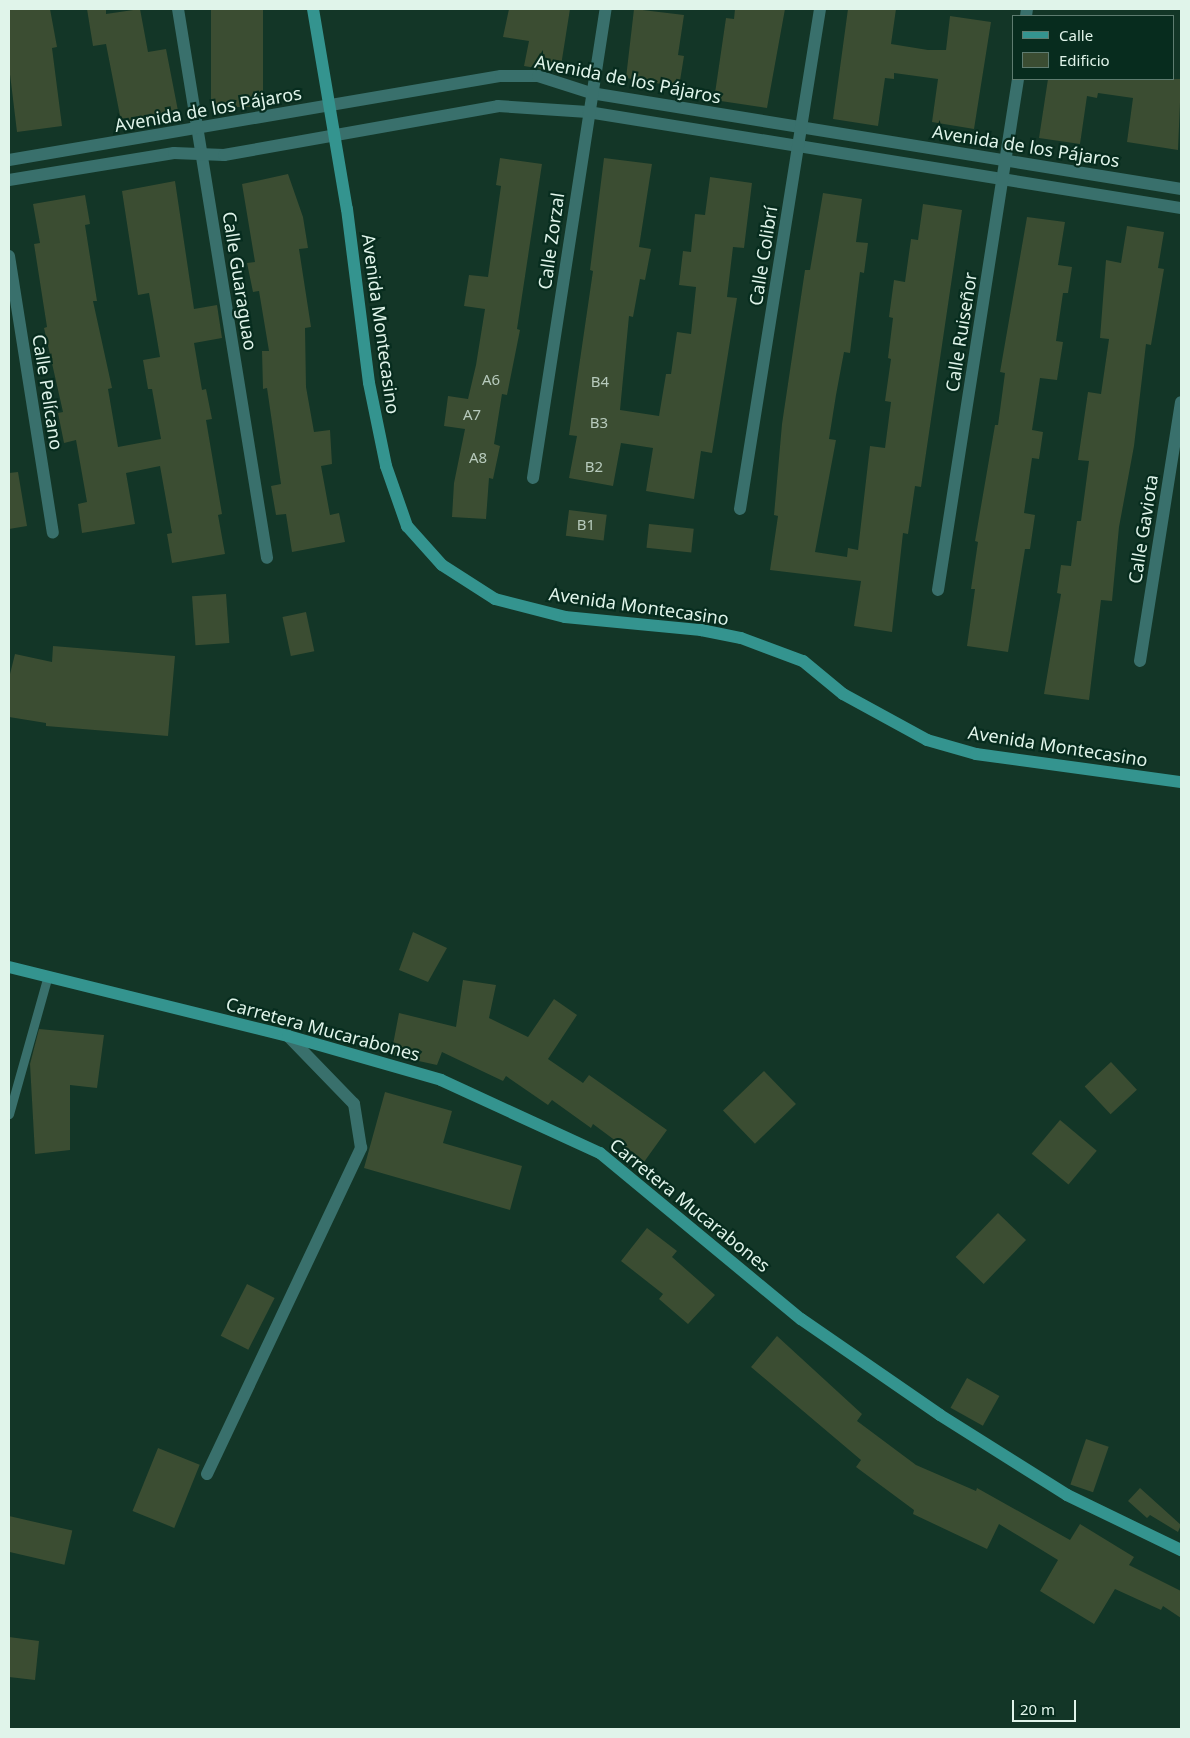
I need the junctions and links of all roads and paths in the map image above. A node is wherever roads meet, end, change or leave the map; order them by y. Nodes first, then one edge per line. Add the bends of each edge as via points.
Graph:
1 (178, 9) edge
2 (313, 9) edge
3 (606, 9) edge
4 (820, 9) edge
5 (1018, 80) edge
6 (591, 93) junction
7 (328, 106) junction
8 (588, 112) junction
9 (801, 127) junction
10 (197, 130) junction
11 (334, 137) junction
12 (798, 146) junction
13 (202, 154) junction
14 (9, 160) edge
15 (1007, 160) junction
16 (1003, 179) junction
17 (9, 180) edge
18 (1181, 188) edge
19 (1181, 208) edge
20 (9, 256) edge
21 (1181, 402) edge
22 (533, 478) dead end
23 (740, 509) dead end
24 (53, 533) dead end
25 (266, 558) dead end
26 (938, 590) dead end
27 (1140, 661) dead end
28 (1181, 782) edge
29 (9, 967) edge
30 (48, 975) junction
31 (288, 1036) junction
32 (9, 1114) edge
33 (207, 1474) dead end
34 (1181, 1550) edge

1 - 10 street, Calle Guaraguao
2 - 7 street, Avenida Montecasino
3 - 6 street, Calle Zorzal
4 - 9 street, Calle Colibrí
5 - 15 street, Calle Ruiseñor
6 - 7 street, Avenida de los Pájaros via 538,76 501,76
6 - 8 street, Calle Zorzal
6 - 9 street, Avenida de los Pájaros
7 - 10 street, Avenida de los Pájaros
7 - 11 street, Avenida Montecasino
8 - 11 street, Avenida de los Pájaros via 498,106
8 - 12 street, Avenida de los Pájaros
8 - 22 street, Calle Zorzal
9 - 12 street, Calle Colibrí
9 - 15 street, Avenida de los Pájaros
10 - 13 street, Calle Guaraguao
10 - 14 street, Avenida de los Pájaros
11 - 13 street, Avenida de los Pájaros via 224,155
11 - 28 street, Avenida Montecasino via 369,383 386,466 407,526 442,565 495,599 565,617 700,630 741,638 803,661 843,694 927,740 986,755
12 - 16 street, Avenida de los Pájaros
12 - 23 street, Calle Colibrí
13 - 17 street, Avenida de los Pájaros via 174,153
13 - 25 street, Calle Guaraguao
15 - 16 street, Calle Ruiseñor
15 - 18 street, Avenida de los Pájaros
16 - 19 street, Avenida de los Pájaros
16 - 26 street, Calle Ruiseñor
20 - 24 street, Calle Pelícano
21 - 27 street, Calle Gaviota
29 - 30 street, Carretera Mucarabones
30 - 31 street, Carretera Mucarabones
30 - 32 lane
31 - 33 street via 354,1104 361,1148
31 - 34 street, Carretera Mucarabones via 441,1080 600,1153 801,1319 940,1415 1066,1496

